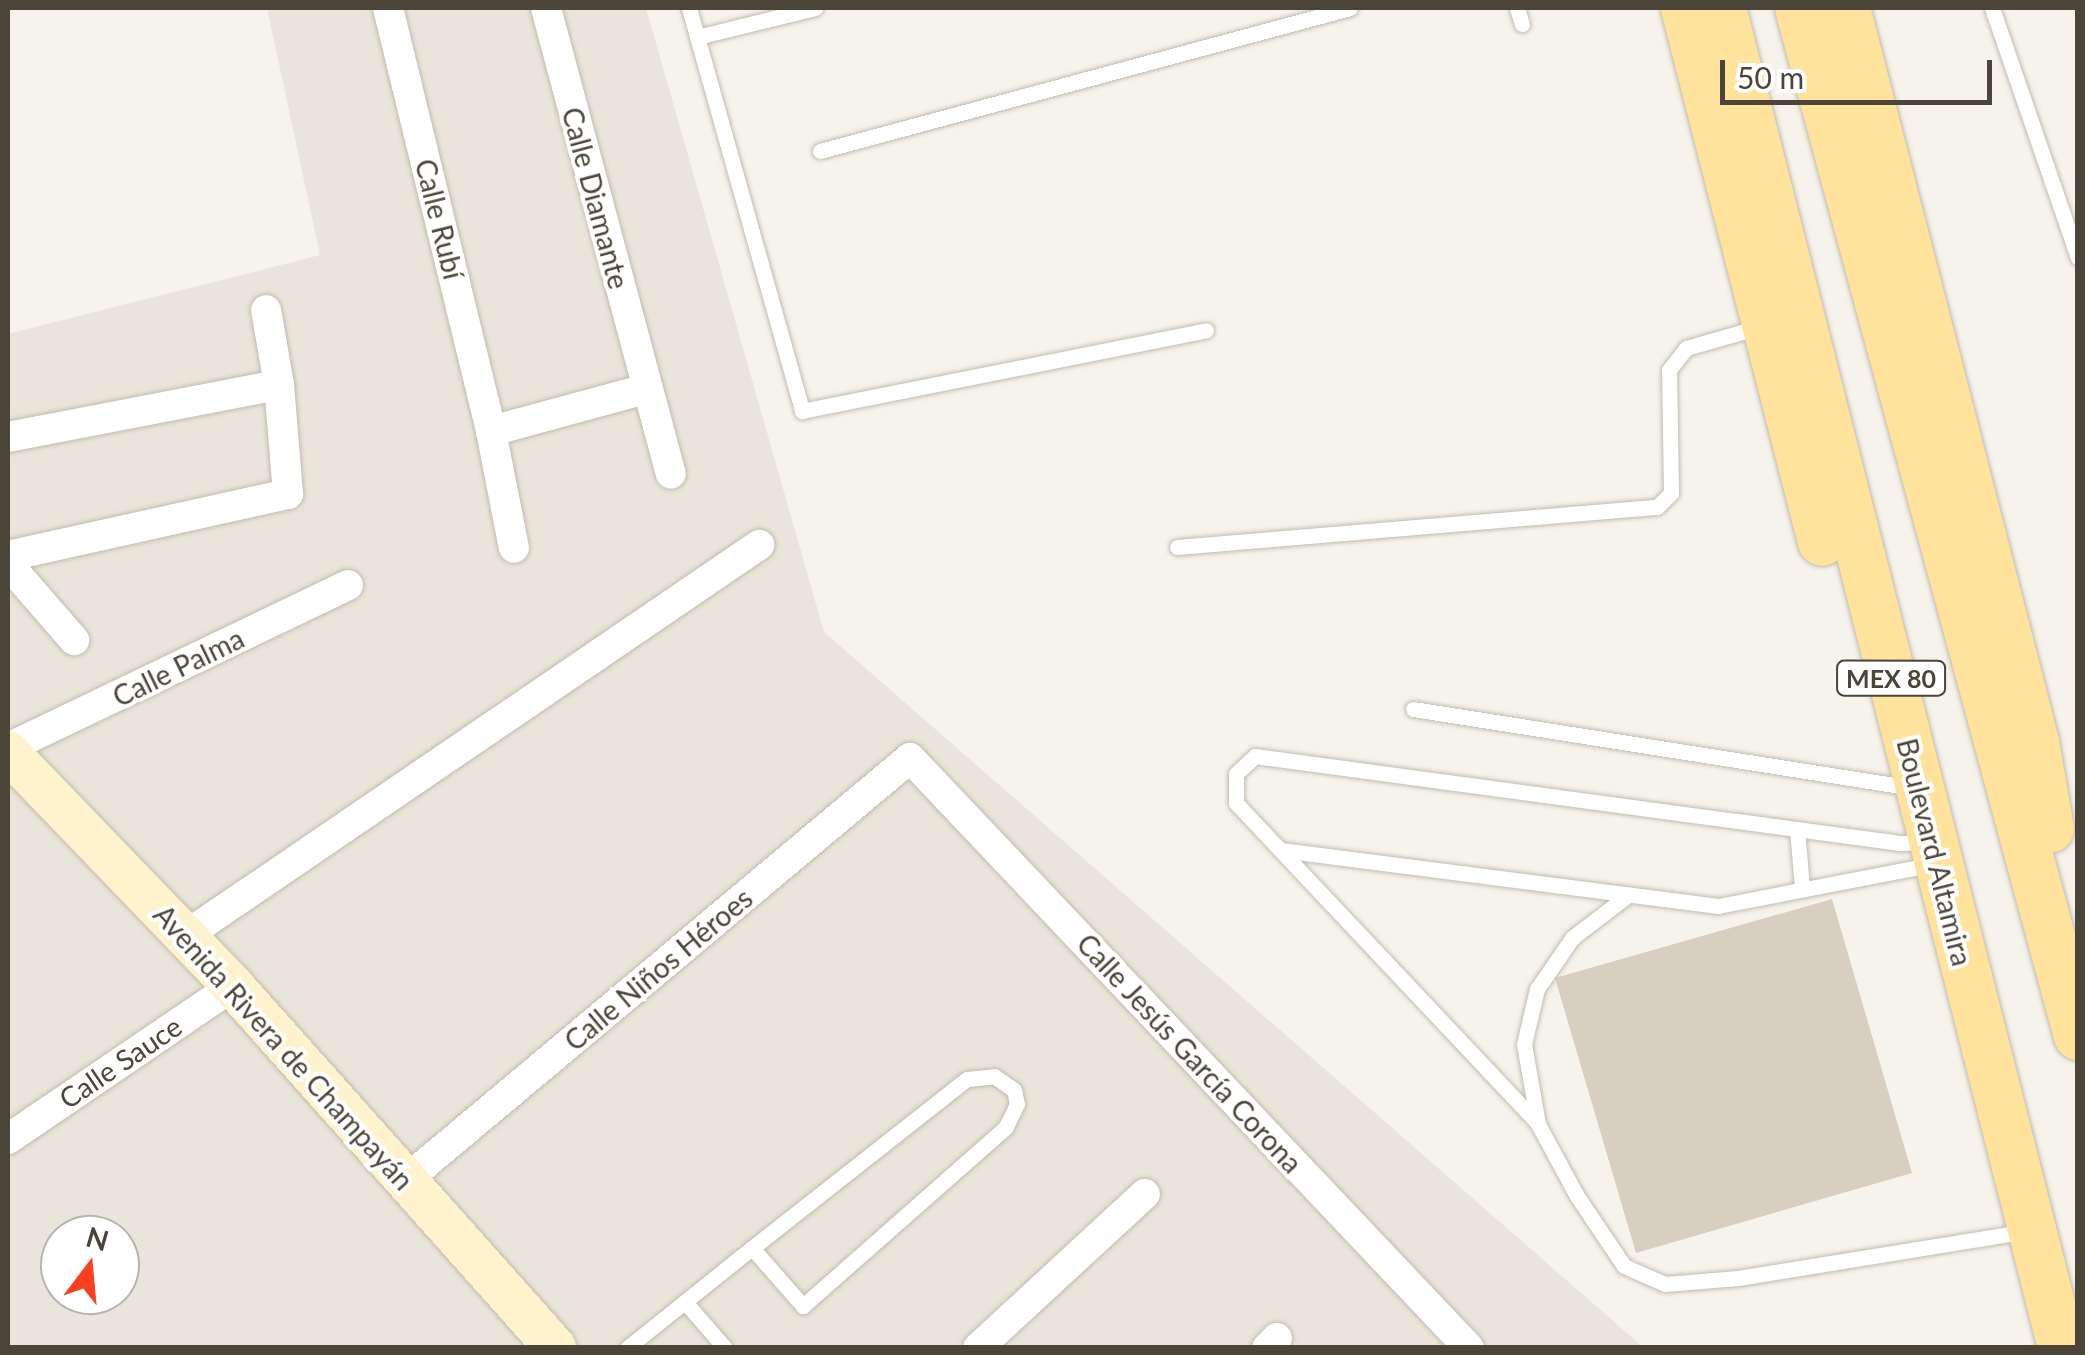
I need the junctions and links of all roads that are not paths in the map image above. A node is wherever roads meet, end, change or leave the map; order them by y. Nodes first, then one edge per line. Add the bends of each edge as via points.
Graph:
1 (388, 8) edge
2 (546, 8) edge
3 (688, 8) edge
4 (815, 8) edge
5 (1350, 8) edge
6 (1685, 8) edge
7 (1722, 8) edge
8 (1799, 8) edge
9 (1846, 8) edge
10 (1992, 8) edge
11 (697, 38) junction
12 (820, 151) dead end
13 (2078, 258) edge
14 (266, 310) dead end
15 (1767, 325) junction
16 (1206, 330) dead end
17 (279, 385) junction
18 (646, 389) junction
19 (491, 431) junction
20 (8, 437) edge
21 (671, 474) dead end
22 (760, 545) dead end
23 (1177, 546) dead end
24 (514, 548) dead end
25 (8, 556) edge
26 (8, 564) edge
27 (348, 585) dead end
28 (74, 640) dead end
29 (1413, 709) dead end
30 (8, 750) edge
31 (910, 758) joint
32 (1902, 786) junction
33 (1798, 829) junction
34 (1281, 850) junction
35 (1919, 854) junction
36 (1802, 887) junction
37 (1628, 895) junction
38 (185, 936) junction
39 (232, 986) junction
40 (2078, 995) edge
41 (2078, 1036) edge
42 (1538, 1124) junction
43 (8, 1139) edge
44 (406, 1180) junction
45 (1145, 1194) dead end
46 (2032, 1230) junction
47 (752, 1248) junction
48 (685, 1302) junction
49 (555, 1348) edge
50 (627, 1348) edge
51 (725, 1348) edge
52 (978, 1348) edge
53 (1470, 1348) edge
54 (2062, 1348) edge

1 - 19 street, Calle Rubí
2 - 18 street, Calle Diamante
3 - 11 lane
4 - 11 lane
5 - 12 lane
6 - 15 main road
7 - 32 main road, Boulevard Altamira / MEX 80
8 - 41 main road, MEX 80
9 - 40 main road via 2035,742
10 - 13 lane
11 - 16 lane via 802,411
14 - 17 street
15 - 23 lane via 1686,348 1669,370 1671,493 1657,507
15 - 32 main road
17 - 20 street
17 - 25 street via 288,494
18 - 19 street
18 - 21 street, Calle Diamante
19 - 24 street, Calle Rubí
22 - 38 street
26 - 28 street
27 - 30 street, Calle Palma
29 - 32 lane
30 - 38 street, Avenida Rivera de Champayán
31 - 44 street, Calle Niños Héroes
31 - 53 street, Calle Jesús García Corona
32 - 35 main road
33 - 34 lane via 1255,756 1236,774 1236,803
33 - 35 lane
33 - 36 lane
34 - 37 lane
34 - 42 lane
35 - 36 lane
35 - 46 main road via 1956,1058 2010,1145
36 - 37 lane via 1718,906
37 - 42 lane via 1572,938 1537,989 1524,1044
38 - 39 street, Avenida Rivera de Champayán
39 - 43 street, Calle Sauce
39 - 44 street, Avenida Rivera de Champayán
42 - 46 lane via 1624,1266 1665,1284
44 - 49 street, Avenida Rivera de Champayán
45 - 52 street
46 - 54 main road
47 - 47 lane via 966,1079 994,1076 1014,1090 1017,1104 1006,1127 803,1306
47 - 48 lane
48 - 50 lane
48 - 51 lane

